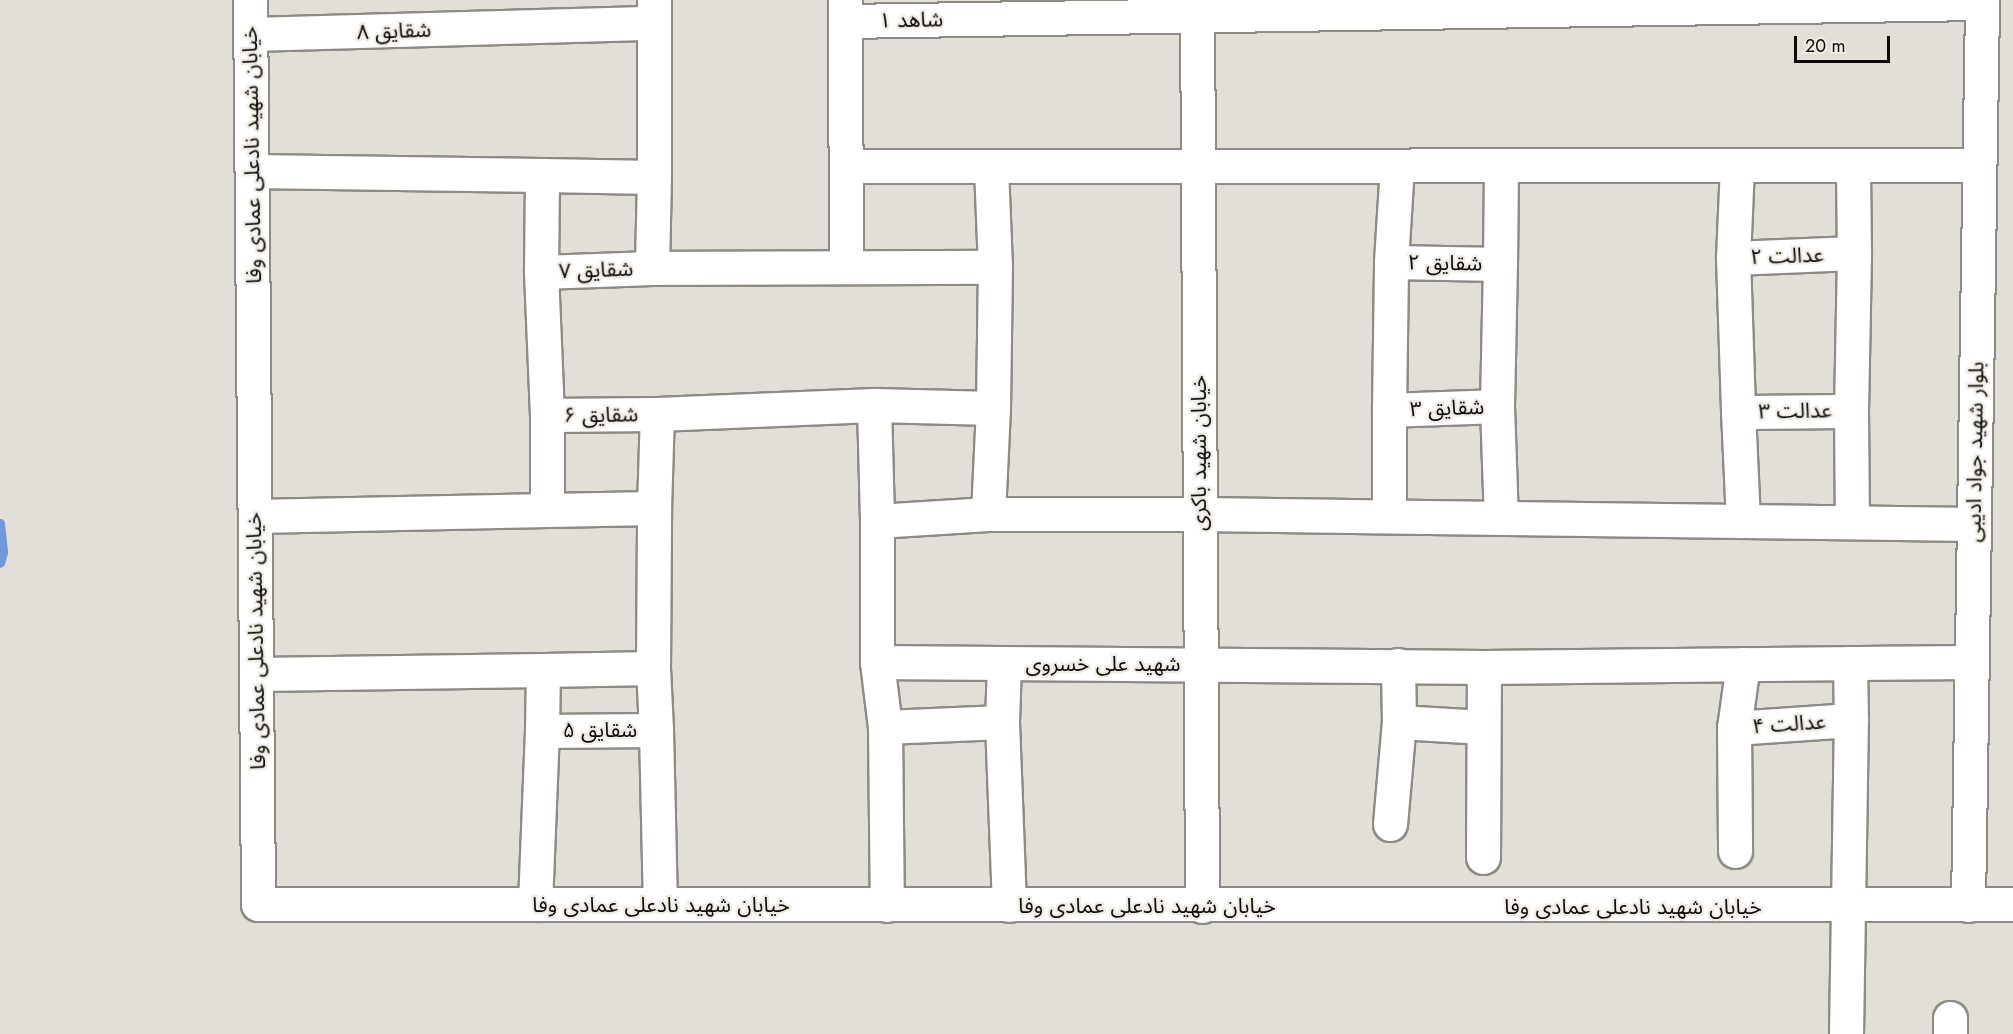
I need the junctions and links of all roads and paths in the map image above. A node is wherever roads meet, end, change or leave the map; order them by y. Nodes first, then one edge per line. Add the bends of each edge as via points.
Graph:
1 (250, 0) edge
2 (1982, 2) edge
3 (1846, 3) edge
4 (1741, 4) edge
5 (1503, 5) edge
6 (1384, 6) edge
7 (1197, 8) edge
8 (999, 9) edge
9 (845, 10) edge
10 (654, 12) edge
11 (538, 13) edge
12 (250, 34) junction
13 (1979, 165) junction
14 (846, 166) junction
15 (1198, 166) junction
16 (1397, 166) junction
17 (1501, 166) junction
18 (1737, 166) junction
19 (1854, 166) junction
20 (991, 167) junction
21 (252, 171) junction
22 (542, 175) junction
23 (654, 177) junction
24 (1854, 253) junction
25 (1733, 258) junction
26 (1391, 262) junction
27 (1500, 264) junction
28 (846, 267) junction
29 (994, 267) junction
30 (652, 268) junction
31 (541, 272) junction
32 (874, 405) junction
33 (1497, 406) junction
34 (993, 408) junction
35 (1389, 410) junction
36 (1851, 411) junction
37 (1738, 412) junction
38 (657, 414) junction
39 (547, 415) junction
40 (654, 508) junction
41 (547, 510) junction
42 (988, 514) junction
43 (1200, 514) junction
44 (255, 516) junction
45 (1389, 516) junction
46 (1501, 518) junction
47 (877, 521) junction
48 (1743, 521) junction
49 (1852, 522) junction
50 (1974, 524) junction
51 (877, 662) junction
52 (1972, 662) junction
53 (1850, 663) junction
54 (1004, 664) junction
55 (1743, 664) junction
56 (1398, 665) junction
57 (1201, 666) junction
58 (1484, 667) junction
59 (653, 668) junction
60 (543, 670) junction
61 (256, 674) junction
62 (1851, 720) junction
63 (1002, 722) junction
64 (1399, 722) junction
65 (885, 727) junction
66 (1483, 727) junction
67 (1734, 728) junction
68 (656, 730) junction
69 (542, 731) junction
70 (1390, 824) dead end
71 (1735, 851) dead end
72 (1483, 857) dead end
73 (535, 904) junction
74 (660, 904) junction
75 (2013, 904) edge
76 (886, 905) junction
77 (1010, 905) junction
78 (1968, 905) junction
79 (1202, 906) junction
80 (1849, 907) junction
81 (1846, 1034) edge

1 - 12 street, خیابان شهید نادعلی عمادی وفا
2 - 3 street, شاهد ۱
2 - 13 street, بلوار شهید جواد ادیبی
3 - 4 street, شاهد ۱
4 - 5 street, شاهد ۱
5 - 6 street, شاهد ۱
6 - 7 street, شاهد ۱
7 - 8 street, شاهد ۱
7 - 15 street, خیابان شهید باکری
8 - 9 street, شاهد ۱
9 - 14 street
10 - 11 street, شقایق ۸
10 - 23 street, شقایق ۷
11 - 12 street, شقایق ۸
12 - 21 street, خیابان شهید نادعلی عمادی وفا
13 - 19 street
13 - 50 street, بلوار شهید جواد ادیبی
14 - 20 street
14 - 28 street
15 - 16 street
15 - 20 street
15 - 43 street, خیابان شهید باکری
16 - 17 street
16 - 26 street, شقایق ۲
17 - 18 street
17 - 27 street, شقایق ۲
18 - 19 street
18 - 25 street, عدالت ۲
19 - 24 street, عدالت ۲
20 - 29 street
21 - 22 street
21 - 44 street, خیابان شهید نادعلی عمادی وفا
22 - 23 street
22 - 31 street, شقایق ۷
23 - 30 street, شقایق ۷
24 - 25 street, عدالت ۲
24 - 36 street
25 - 37 street
26 - 27 street, شقایق ۲
26 - 35 street
27 - 33 street
28 - 29 street
28 - 30 street
29 - 34 street
30 - 31 street, شقایق ۷
31 - 39 street
32 - 34 street
32 - 38 street
32 - 47 street
33 - 35 street, شقایق ۳
33 - 46 street, شقایق ۳
34 - 42 street
35 - 45 street, شقایق ۳
36 - 37 street, عدالت ۳
36 - 49 street, عدالت ۳
37 - 48 street, عدالت ۳
38 - 39 street, شقایق ۶
38 - 40 street, شقایق ۶
39 - 41 street, شقایق ۶
40 - 41 street
40 - 59 street, شقایق ۶
41 - 44 street
42 - 43 street
42 - 47 street
43 - 45 street
43 - 57 street, خیابان شهید باکری
44 - 61 street, خیابان شهید نادعلی عمادی وفا
45 - 46 street
46 - 48 street
47 - 51 street
48 - 49 street
49 - 50 street
50 - 52 street, بلوار شهید جواد ادیبی
51 - 54 street, شهید علی خسروی
51 - 65 street
52 - 53 street
52 - 78 street, بلوار شهید جواد ادیبی
53 - 55 street
53 - 62 street, عدالت ۴
54 - 57 street, شهید علی خسروی
54 - 63 street, شهید علی خسروی
55 - 58 street, شهید علی خسروی
55 - 67 street, عدالت ۴
56 - 57 street, شهید علی خسروی
56 - 58 street, شهید علی خسروی
56 - 64 street
57 - 79 street, خیابان شهید باکری
58 - 66 street
59 - 60 street
59 - 68 street, شقایق ۵
60 - 61 street
60 - 69 street, شقایق ۵
61 - 73 street, خیابان شهید نادعلی عمادی وفا via 258,904
62 - 67 street, عدالت ۴
62 - 80 street
63 - 65 street
63 - 77 street, شهید علی خسروی
64 - 66 street
64 - 70 street
65 - 76 street
66 - 72 street
67 - 71 street
68 - 69 street, شقایق ۵
68 - 74 street
69 - 73 street
73 - 74 street, خیابان شهید نادعلی عمادی وفا
74 - 76 street, خیابان شهید نادعلی عمادی وفا
75 - 78 street, خیابان شهید نادعلی عمادی وفا
76 - 77 street, خیابان شهید نادعلی عمادی وفا
77 - 79 street, خیابان شهید نادعلی عمادی وفا
78 - 80 street, خیابان شهید نادعلی عمادی وفا
79 - 80 street, خیابان شهید نادعلی عمادی وفا
80 - 81 street

